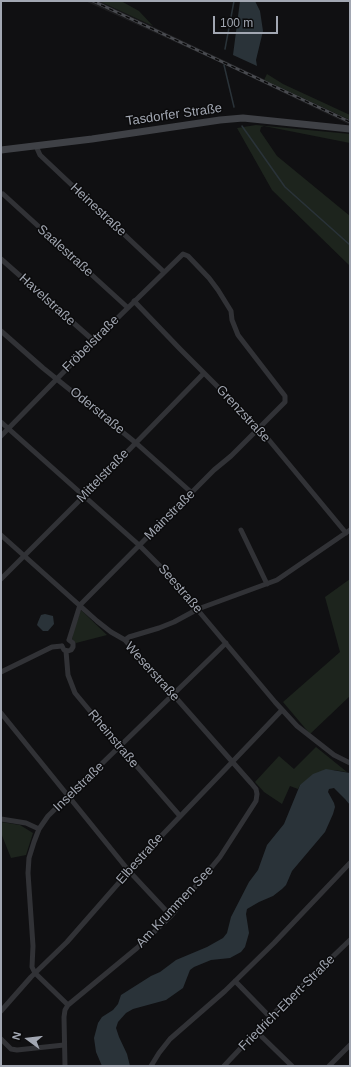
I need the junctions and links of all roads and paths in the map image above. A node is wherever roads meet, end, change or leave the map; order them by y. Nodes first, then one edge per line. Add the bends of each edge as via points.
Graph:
1 (350, 129) edge
2 (36, 146) junction
3 (1, 150) edge
4 (3, 194) dead end
5 (1, 259) edge
6 (164, 272) junction
7 (134, 301) junction
8 (127, 307) junction
9 (1, 331) edge
10 (94, 341) junction
11 (204, 373) junction
12 (57, 379) junction
13 (286, 399) joint
14 (1, 422) edge
15 (259, 428) junction
16 (8, 429) junction
17 (1, 436) edge
18 (136, 443) junction
19 (192, 493) junction
20 (84, 496) junction
21 (241, 530) dead end
22 (348, 532) edge
23 (1, 535) edge
24 (139, 545) junction
25 (24, 555) junction
26 (1, 579) edge
27 (267, 584) junction
28 (80, 606) junction
29 (198, 609) junction
30 (69, 640) junction
31 (125, 640) junction
32 (226, 644) junction
33 (62, 646) junction
34 (66, 651) junction
35 (1, 672) edge
36 (173, 695) junction
37 (282, 710) junction
38 (1, 713) edge
39 (120, 747) junction
40 (232, 762) junction
41 (350, 764) edge
42 (256, 789) joint
43 (69, 797) junction
44 (180, 816) junction
45 (1, 819) edge
46 (39, 829) junction
47 (350, 863) edge
48 (129, 871) junction
49 (171, 916) junction
50 (350, 940) edge
51 (35, 973) junction
52 (235, 981) junction
53 (68, 1005) junction
54 (1, 1011) edge
55 (270, 1018) junction
56 (256, 1032) junction
57 (1, 1039) edge
58 (64, 1045) junction
59 (350, 1045) edge
60 (65, 1066) edge
61 (150, 1066) edge
62 (224, 1066) edge
63 (292, 1066) edge
64 (329, 1066) edge

1 - 2 main road, Tasdorfer Straße via 243,118
2 - 3 main road, Tasdorfer Straße
2 - 6 street, Heinestraße via 40,154
4 - 8 street, Saalestraße
5 - 10 street, Havelstraße
6 - 7 street, Fröbelstraße
6 - 13 street, Fröbelstraße via 183,254 188,256 218,290 231,311 238,335
7 - 8 street, Fröbelstraße
7 - 11 street, Grenzstraße
8 - 10 street, Fröbelstraße
9 - 12 street, Oderstraße
10 - 12 street, Fröbelstraße
11 - 15 street, Grenzstraße
11 - 18 street, Mittelstraße
12 - 16 street, Fröbelstraße
12 - 18 street, Oderstraße
13 - 15 street, Mainstraße
14 - 16 street, Seestraße
15 - 19 street, Mainstraße
15 - 22 street, Grenzstraße
16 - 17 street, Fröbelstraße
16 - 20 street, Seestraße
18 - 19 street, Oderstraße
18 - 20 street, Mittelstraße
19 - 24 street, Mainstraße
20 - 24 street, Seestraße
20 - 25 street, Mittelstraße
21 - 27 street
22 - 27 street via 282,577
23 - 25 street, Weserstraße
24 - 28 street, Mainstraße
24 - 29 street, Seestraße
25 - 26 street, Mittelstraße
25 - 28 street, Weserstraße
27 - 29 street
28 - 30 street, Mainstraße
28 - 31 street, Weserstraße via 111,632
29 - 31 street via 174,622
29 - 32 street, Seestraße
30 - 33 street via 64,641
30 - 34 street via 73,647
31 - 36 street, Weserstraße
32 - 36 street, Inselstraße
32 - 37 street, Seestraße
33 - 34 street
33 - 35 street via 52,647
34 - 39 street, Rheinstraße via 68,676 72,687
36 - 39 street, Inselstraße
36 - 40 street, Weserstraße
37 - 40 street, Elbestraße
37 - 41 street, Seestraße via 329,752
38 - 43 street
39 - 43 street, Inselstraße
39 - 44 street, Rheinstraße
40 - 42 street, Weserstraße
40 - 44 street, Elbestraße
42 - 49 street, Am Krummen See via 256,801 220,858
43 - 46 street, Inselstraße via 48,816
43 - 48 street
44 - 48 street, Elbestraße
45 - 46 street
46 - 51 street, Inselstraße via 31,852 28,873 32,967
47 - 52 street
48 - 49 street
48 - 51 street, Elbestraße
49 - 53 street, Am Krummen See
50 - 55 street, Friedrich-Ebert-Straße
51 - 53 street
51 - 54 street, Elbestraße
52 - 55 street
52 - 61 street via 170,1039
53 - 58 street via 64,1017
55 - 56 street, Friedrich-Ebert-Straße
56 - 62 street, Friedrich-Ebert-Straße
56 - 63 street
57 - 58 street via 11,1049 17,1050
58 - 60 street
59 - 64 street

